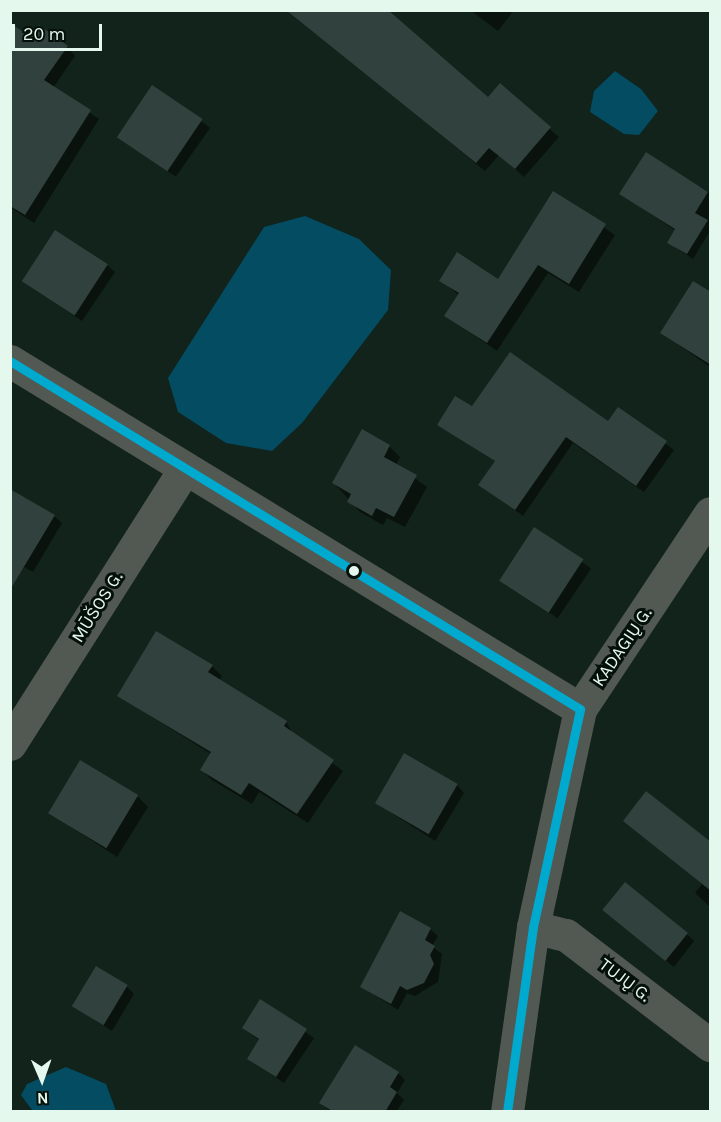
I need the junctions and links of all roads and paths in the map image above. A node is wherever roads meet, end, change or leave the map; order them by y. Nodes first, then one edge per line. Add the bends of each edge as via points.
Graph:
1 (10, 361) edge
2 (184, 470) junction
3 (711, 513) edge
4 (580, 709) junction
5 (10, 744) edge
6 (533, 927) junction
7 (711, 1045) edge
8 (507, 1112) edge

1 - 2 street
2 - 4 street
2 - 5 street, MŪŠOS G.
3 - 4 street, KADAGIŲ G.
4 - 6 street, KADAGIŲ G.
6 - 7 street, TUJŲ G. via 566,935
6 - 8 street, KADAGIŲ G.

